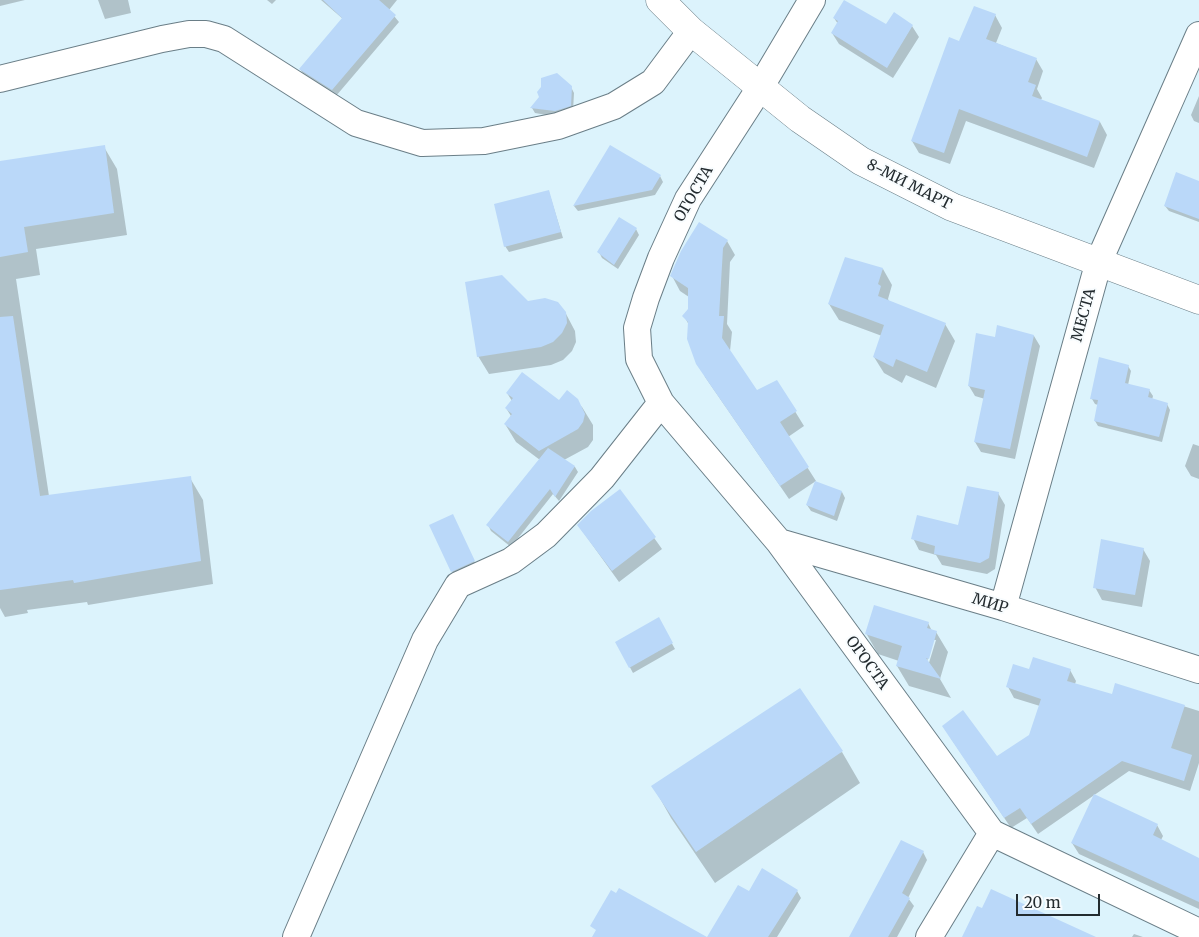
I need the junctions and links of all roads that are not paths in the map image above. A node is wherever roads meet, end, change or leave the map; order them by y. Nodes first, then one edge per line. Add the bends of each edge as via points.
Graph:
1 (660, 0) edge
2 (812, 0) edge
3 (690, 31) junction
4 (1199, 35) edge
5 (0, 79) edge
6 (761, 86) junction
7 (1099, 261) junction
8 (1199, 300) edge
9 (661, 403) junction
10 (779, 542) junction
11 (1003, 607) junction
12 (1199, 670) edge
13 (992, 833) junction
14 (1199, 932) edge
15 (296, 937) edge
16 (929, 937) edge

1 - 3 main road, 8-МИ МАРТ
2 - 6 street, ОГОСТА
3 - 5 street via 653,82 614,106 558,126 484,141 422,143 356,123 244,50 206,34 162,39
3 - 6 main road, 8-МИ МАРТ
4 - 7 street, МЕСТА
6 - 7 main road, 8-МИ МАРТ via 800,119 861,161 952,207
6 - 9 street, ОГОСТА via 688,199 646,298 637,328 639,359
7 - 8 main road, 8-МИ МАРТ
7 - 11 street, МЕСТА
9 - 10 street, ОГОСТА
9 - 15 street via 602,478 546,535 511,561 458,585 425,640
10 - 11 street, МИР
10 - 13 street, ОГОСТА
11 - 12 street, МИР
13 - 14 street
13 - 16 street

